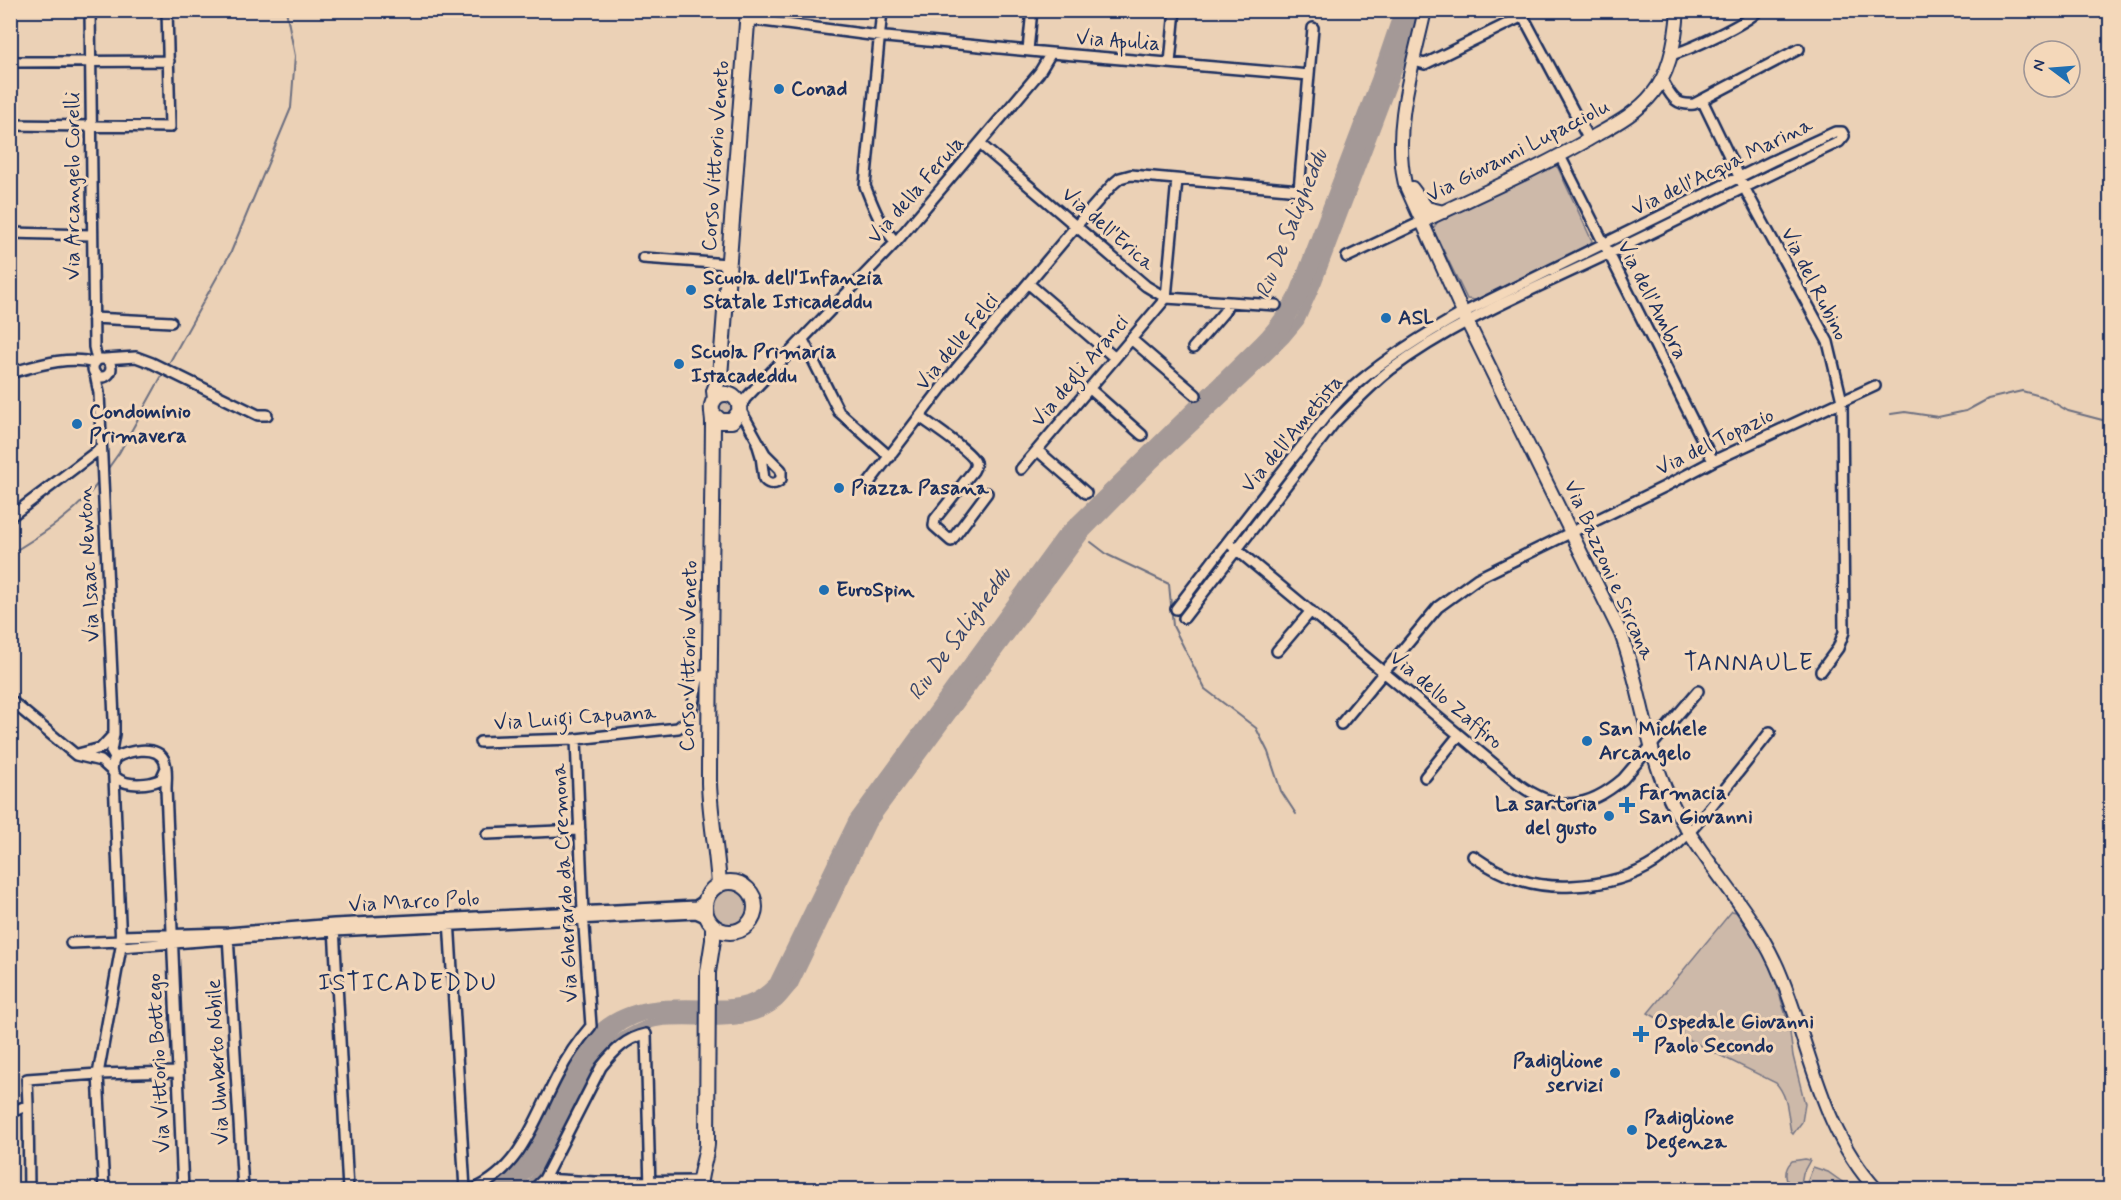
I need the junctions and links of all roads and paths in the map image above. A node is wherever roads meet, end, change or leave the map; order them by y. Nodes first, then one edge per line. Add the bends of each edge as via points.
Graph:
1 (90, 10) edge
2 (167, 10) edge
3 (882, 10) edge
4 (1032, 10) edge
5 (1175, 10) edge
6 (1425, 10) edge
7 (1678, 10) edge
8 (1759, 10) edge
9 (747, 15) edge
10 (1313, 28) dead end
11 (880, 36) junction
12 (1799, 49) dead end
13 (1028, 50) junction
14 (1051, 53) junction
15 (1671, 55) junction
16 (169, 61) junction
17 (1414, 61) junction
18 (10, 62) edge
19 (90, 63) junction
20 (1170, 63) junction
21 (1309, 75) junction
22 (1662, 80) junction
23 (1702, 100) junction
24 (10, 125) edge
25 (91, 126) junction
26 (1589, 140) junction
27 (980, 144) junction
28 (1560, 156) junction
29 (1401, 166) junction
30 (1177, 180) junction
31 (1742, 183) junction
32 (1444, 212) junction
33 (1421, 222) junction
34 (1077, 225) junction
35 (10, 233) edge
36 (91, 235) junction
37 (896, 242) junction
38 (1604, 244) junction
39 (1608, 254) junction
40 (643, 258) dead end
41 (1347, 258) dead end
42 (728, 264) junction
43 (1029, 284) junction
44 (1166, 298) junction
45 (1229, 302) junction
46 (1276, 305) dead end
47 (1466, 317) junction
48 (93, 318) junction
49 (171, 322) dead end
50 (1131, 339) junction
51 (803, 340) junction
52 (1193, 348) dead end
53 (1115, 358) junction
54 (105, 361) junction
55 (10, 374) edge
56 (100, 375) junction
57 (1875, 386) dead end
58 (1089, 388) junction
59 (1196, 395) dead end
60 (734, 399) junction
61 (1842, 401) junction
62 (713, 414) junction
63 (267, 415) dead end
64 (920, 417) junction
65 (729, 422) junction
66 (750, 429) junction
67 (1142, 435) dead end
68 (757, 444) junction
69 (101, 448) junction
70 (1037, 450) junction
71 (890, 457) junction
72 (1713, 460) junction
73 (713, 462) junction
74 (774, 464) junction
75 (1021, 469) dead end
76 (763, 470) junction
77 (868, 484) dead end
78 (1086, 493) dead end
79 (987, 494) dead end
80 (10, 517) edge
81 (1572, 532) junction
82 (1227, 541) junction
83 (1236, 548) junction
84 (1176, 609) dead end
85 (1311, 611) junction
86 (1184, 618) dead end
87 (1277, 651) dead end
88 (1821, 671) dead end
89 (1384, 672) junction
90 (709, 674) junction
91 (1698, 691) dead end
92 (10, 700) edge
93 (1341, 724) dead end
94 (1770, 732) dead end
95 (114, 734) junction
96 (1459, 735) junction
97 (576, 739) junction
98 (480, 742) dead end
99 (1651, 746) junction
100 (90, 751) junction
101 (130, 752) junction
102 (76, 754) junction
103 (116, 759) junction
104 (166, 768) junction
105 (113, 774) junction
106 (1425, 777) dead end
107 (156, 782) junction
108 (165, 789) junction
109 (580, 830) junction
110 (487, 834) dead end
111 (1689, 834) junction
112 (717, 850) junction
113 (1473, 856) dead end
114 (718, 885) junction
115 (740, 885) junction
116 (707, 898) junction
117 (583, 915) junction
118 (449, 922) junction
119 (710, 922) junction
120 (334, 928) junction
121 (731, 932) junction
122 (228, 936) junction
123 (172, 939) junction
124 (121, 941) junction
125 (71, 943) dead end
126 (710, 957) junction
127 (177, 1072) junction
128 (98, 1074) junction
129 (28, 1105) junction
130 (10, 1113) edge
131 (544, 1179) junction
132 (650, 1185) edge
133 (699, 1185) edge
134 (594, 1186) edge
135 (29, 1190) edge
136 (104, 1190) edge
137 (183, 1190) edge
138 (243, 1190) edge
139 (348, 1190) edge
140 (465, 1190) edge
141 (472, 1190) edge
142 (533, 1190) edge
143 (1877, 1190) edge

1 - 19 street, Via Arcangelo Corelli
2 - 16 street
3 - 11 street
4 - 13 street
5 - 20 street
6 - 17 street
7 - 15 street, Via Giovanni Lupacciolu
8 - 15 street via 1689,50
9 - 11 street, Via Apulia
9 - 42 main road, Corso Vittorio Veneto
10 - 21 street
11 - 13 street, Via Apulia
11 - 37 street via 866,186 886,232
12 - 23 street
13 - 14 street, Via Apulia
14 - 20 street, Via Apulia
14 - 27 street, Via della Ferula
15 - 22 street, Via Giovanni Lupacciolu
16 - 19 street
16 - 25 street via 170,127
17 - 26 street via 1425,63 1523,16
17 - 29 street via 1404,110
18 - 19 street
19 - 25 street, Via Arcangelo Corelli
20 - 21 street, Via Apulia
21 - 30 street, Via delle Felci via 1299,190
22 - 23 street via 1677,102 1684,105
22 - 26 street, Via Giovanni Lupacciolu via 1638,109
23 - 31 street, Via del Rubino
24 - 25 street
25 - 36 street, Via Arcangelo Corelli
26 - 28 street, Via Giovanni Lupacciolu
27 - 34 street, Via dell'Erica
27 - 37 street, Via della Ferula
28 - 32 street, Via Giovanni Lupacciolu
28 - 38 street, Via dell'Ambra
29 - 32 street via 1427,208
29 - 33 street, Via Bazzoni e Sircana
30 - 34 street, Via delle Felci via 1131,175 1120,178
30 - 44 street
31 - 31 street, Via dell'Acqua Marina via 1839,142 1844,136 1835,132
31 - 38 street, Via dell'Acqua Marina
31 - 39 street, Via dell'Acqua Marina
31 - 61 street, Via del Rubino via 1828,342
32 - 33 street, Via Giovanni Lupacciolu
33 - 41 street, Via Giovanni Lupacciolu
33 - 47 street, Via Bazzoni e Sircana
34 - 43 street, Via delle Felci
34 - 44 street, Via dell'Erica via 1146,286
35 - 36 street
36 - 48 street, Via Arcangelo Corelli
37 - 51 street, Via della Ferula
38 - 39 street, Via dell'Ambra
38 - 47 street, Via dell'Acqua Marina
39 - 47 street, Via dell'Acqua Marina
39 - 72 street, Via dell'Ambra
40 - 42 street
42 - 60 main road, Corso Vittorio Veneto via 720,376 723,389
43 - 53 street
43 - 64 street, Via delle Felci
44 - 45 street, Via dell'Erica
44 - 50 street, Via degli Aranci
45 - 46 street, Via dell'Erica
45 - 52 street
47 - 81 street, Via Bazzoni e Sircana
47 - 82 street, Via dell'Ametista via 1415,340 1358,382 1330,411
47 - 83 street, Via dell'Ametista via 1361,395 1334,423
48 - 49 street
48 - 54 street, Via Arcangelo Corelli via 94,355
50 - 53 street, Via degli Aranci
50 - 59 street
51 - 60 street, Via della Ferula
51 - 71 street via 839,412
53 - 58 street, Via degli Aranci
54 - 55 street via 62,361
54 - 56 street, Via Isaac Newton via 111,370
54 - 56 street, Via Arcangelo Corelli via 93,368
54 - 63 street via 136,357 258,415
56 - 69 street, Via Isaac Newton
57 - 61 street, Via del Topazio
58 - 67 street
58 - 70 street, Via degli Aranci
60 - 62 main road, Corso Vittorio Veneto via 711,408
60 - 65 main road, Corso Vittorio Veneto via 738,415
60 - 66 street
61 - 72 street, Via del Topazio
61 - 88 street, Via del Rubino via 1844,632
62 - 65 main road via 718,420
62 - 73 main road, Corso Vittorio Veneto
64 - 71 street, Via delle Felci
64 - 79 street via 962,448 976,464 934,519 934,526 951,541
65 - 66 street via 742,423
65 - 73 main road, Corso Vittorio Veneto via 719,436
66 - 68 street
68 - 74 street
68 - 76 street
69 - 80 street
69 - 95 street, Via Isaac Newton
70 - 75 street, Via degli Aranci
70 - 78 street
71 - 77 street, Via delle Felci
72 - 81 street, Via del Topazio via 1666,490
73 - 90 main road, Corso Vittorio Veneto
74 - 76 street
74 - 76 street via 782,473 776,483 764,480
81 - 89 street, Via del Topazio via 1457,592 1438,607
81 - 99 street, Via Bazzoni e Sircana via 1633,666
82 - 83 street, Via dello Zaffiro
82 - 84 street, Via dell'Ametista
83 - 85 street, Via dello Zaffiro
83 - 86 street, Via dell'Ametista
85 - 87 street
85 - 89 street, Via dello Zaffiro
89 - 93 street, Via del Topazio
89 - 96 street, Via dello Zaffiro
90 - 97 street, Via Luigi Capuana via 698,680 692,708 678,728
90 - 112 main road, Corso Vittorio Veneto via 709,792
91 - 99 street, Via dello Zaffiro
92 - 102 street
94 - 111 street
95 - 100 street via 101,748
95 - 101 street via 121,748
95 - 103 street, Via Isaac Newton via 111,751
96 - 99 street, Via dello Zaffiro via 1535,796 1568,804 1596,799 1609,791
96 - 106 street
97 - 98 street, Via Luigi Capuana
97 - 109 street, Via Gherardo da Cremona
99 - 111 street, Via Bazzoni e Sircana via 1663,784
100 - 102 street
100 - 103 street
101 - 103 street
101 - 104 street via 162,756
102 - 105 street via 101,761
103 - 105 street
104 - 107 street
104 - 108 street, Via Vittorio Bottego
105 - 107 street via 127,782
105 - 124 street
107 - 108 street
108 - 123 street, Via Vittorio Bottego
109 - 110 street
109 - 117 street, Via Gherardo da Cremona
111 - 113 street via 1668,854 1642,870 1609,883 1585,886 1536,884 1495,871
111 - 143 street, Via Bazzoni e Sircana via 1762,938 1789,996 1831,1120 1858,1167
112 - 114 main road, Corso Vittorio Veneto
112 - 115 main road, Corso Vittorio Veneto via 723,867
114 - 115 main road
114 - 116 main road
115 - 121 main road via 752,895 754,911 747,926
116 - 117 street, Via Marco Polo via 696,906
116 - 119 main road
117 - 118 street, Via Marco Polo
117 - 119 street, Via Marco Polo via 699,913
117 - 141 street, Via Gherardo da Cremona via 591,1026 569,1055 515,1159 494,1178
118 - 120 street, Via Marco Polo
118 - 140 street
119 - 121 main road via 724,932
119 - 126 main road
120 - 122 street, Via Marco Polo
120 - 139 street
121 - 126 main road via 719,941
122 - 123 street, Via Marco Polo
122 - 138 street, Via Umberto Nobile
123 - 124 street, Via Marco Polo
123 - 127 street, Via Vittorio Bottego
124 - 125 street, Via Marco Polo
124 - 128 street
126 - 133 main road via 706,1144
127 - 128 street
127 - 137 street, Via Vittorio Bottego
128 - 129 street via 27,1078
128 - 136 street
129 - 130 street
129 - 135 street
131 - 132 street via 602,1067 614,1050 629,1039 646,1034
131 - 134 street
131 - 142 street
132 - 133 street
132 - 134 street

